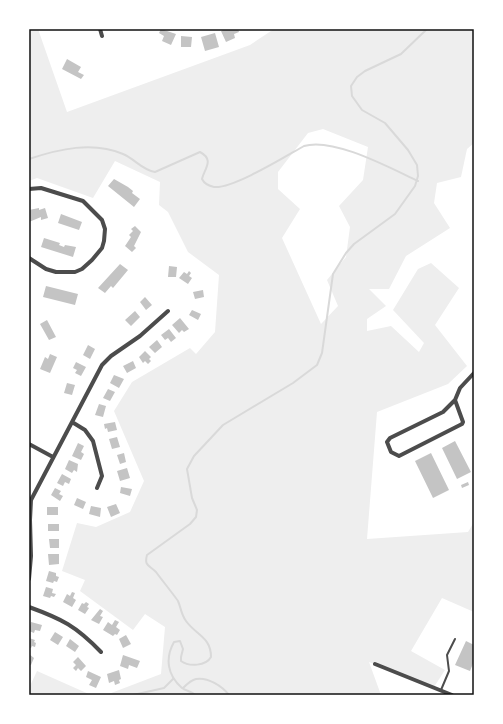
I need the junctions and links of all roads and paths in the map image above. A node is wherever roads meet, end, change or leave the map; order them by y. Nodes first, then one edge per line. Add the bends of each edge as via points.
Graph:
1 (100, 29) edge
2 (102, 36) dead end
3 (29, 189) edge
4 (29, 258) edge
5 (168, 311) dead end
6 (474, 374) edge
7 (455, 400) junction
8 (72, 422) junction
9 (29, 444) edge
10 (53, 457) junction
11 (97, 488) dead end
12 (29, 580) edge
13 (29, 607) edge
14 (455, 639) dead end
15 (100, 652) dead end
16 (375, 664) dead end
17 (441, 690) junction
18 (452, 695) edge

1 - 2 street
3 - 4 street via 41,188 83,201 102,220 105,229 102,248 75,272 46,269
5 - 8 street via 102,365
6 - 7 street via 460,388
7 - 7 street via 443,412 390,438 387,442 391,452 399,456 462,424
8 - 10 street
8 - 11 street via 85,430 93,441 102,476
9 - 10 street
10 - 12 street via 32,500
13 - 15 street via 62,619 88,638
14 - 17 lane via 447,655 449,671
16 - 17 street
17 - 18 street

